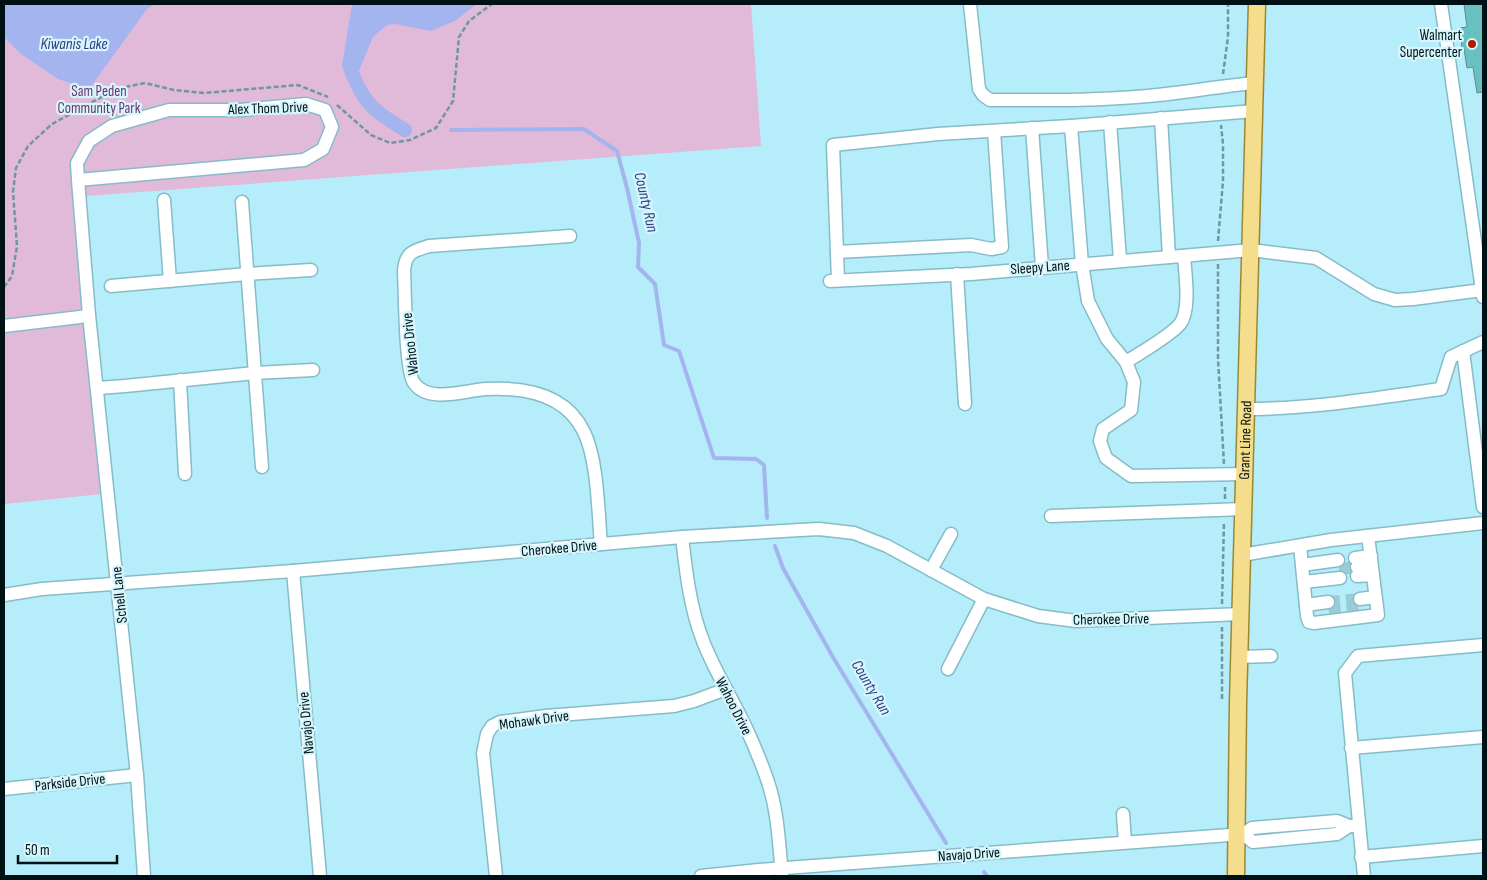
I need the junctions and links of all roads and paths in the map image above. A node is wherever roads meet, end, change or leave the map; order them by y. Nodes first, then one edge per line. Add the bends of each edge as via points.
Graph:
1 (970, 4) edge
2 (1228, 4) edge
3 (1256, 4) edge
4 (1441, 4) edge
5 (1255, 83) junction
6 (1222, 85) junction
7 (1254, 111) junction
8 (1221, 113) junction
9 (1161, 118) junction
10 (1110, 122) junction
11 (1071, 126) junction
12 (1032, 128) junction
13 (994, 131) junction
14 (78, 180) junction
15 (164, 200) dead end
16 (242, 202) dead end
17 (570, 236) dead end
18 (1251, 250) junction
19 (837, 252) junction
20 (1218, 253) junction
21 (1184, 256) junction
22 (1170, 257) junction
23 (1120, 260) junction
24 (1082, 264) junction
25 (1042, 267) junction
26 (311, 270) dead end
27 (247, 274) junction
28 (957, 274) junction
29 (170, 281) junction
30 (111, 286) dead end
31 (1482, 293) edge
32 (89, 315) junction
33 (4, 326) edge
34 (1483, 342) edge
35 (1463, 351) junction
36 (1126, 362) junction
37 (313, 370) dead end
38 (255, 373) junction
39 (180, 380) junction
40 (98, 388) junction
41 (965, 404) dead end
42 (1246, 409) junction
43 (262, 467) dead end
44 (185, 474) dead end
45 (1225, 474) junction
46 (1245, 474) junction
47 (1483, 507) edge
48 (1244, 509) junction
49 (1225, 510) junction
50 (1051, 516) dead end
51 (1483, 523) edge
52 (951, 534) dead end
53 (1368, 536) junction
54 (682, 537) junction
55 (601, 544) junction
56 (1300, 546) junction
57 (1242, 556) junction
58 (1372, 566) junction
59 (931, 570) junction
60 (293, 571) junction
61 (1303, 574) junction
62 (118, 583) junction
63 (4, 595) edge
64 (984, 598) junction
65 (1376, 602) junction
66 (1222, 603) dead end
67 (1361, 604) tunnel mouth
68 (1329, 608) tunnel mouth
69 (1306, 610) junction
70 (1241, 614) junction
71 (1483, 645) edge
72 (1271, 656) dead end
73 (1239, 657) junction
74 (948, 669) dead end
75 (726, 689) junction
76 (1483, 737) edge
77 (1352, 748) junction
78 (137, 775) junction
79 (4, 789) edge
80 (1123, 814) dead end
81 (1354, 826) junction
82 (1240, 834) junction
83 (1125, 842) junction
84 (1483, 846) edge
85 (1361, 857) junction
86 (782, 872) edge
87 (144, 876) edge
88 (320, 876) edge
89 (496, 876) edge
90 (701, 876) edge
91 (1236, 876) edge
92 (1364, 876) edge

1 - 6 street via 979,89 990,100 1082,101 1150,96
2 - 6 path
3 - 5 main road, Grant Line Road
4 - 31 street
5 - 6 street
5 - 7 main road, Grant Line Road
7 - 8 street
7 - 18 main road, Grant Line Road
8 - 9 street
8 - 20 path via 1223,181
9 - 10 street
9 - 22 street
10 - 11 street
10 - 23 street
11 - 12 street
11 - 24 street
12 - 13 street
12 - 25 street
13 - 19 street via 833,145
13 - 19 street via 1002,247 991,249 971,245
14 - 14 street, Alex Thom Drive via 77,162 89,141 112,126 169,110 241,110 306,104 325,110 332,127 323,149 304,160
14 - 32 street, Alex Thom Drive
15 - 29 street
16 - 27 street
17 - 55 street, Wahoo Drive via 429,246 411,253 405,260 404,270 409,366 413,383 426,392 448,395 486,389 514,389 543,395 568,409 589,444
18 - 20 street, Sleepy Lane
18 - 31 street, Sleepy Lane via 1316,258 1374,294 1395,300
18 - 42 main road, Grant Line Road
19 - 28 street, Sleepy Lane via 834,280
20 - 21 street, Sleepy Lane
20 - 45 path via 1218,359
21 - 22 street, Sleepy Lane
21 - 36 street via 1186,306 1181,323
22 - 23 street, Sleepy Lane
23 - 24 street, Sleepy Lane
24 - 25 street, Sleepy Lane
24 - 36 street via 1088,301 1107,339
25 - 28 street, Sleepy Lane
26 - 27 street
27 - 29 street
27 - 38 street
28 - 41 street
29 - 30 street
32 - 33 street
32 - 40 street, Schell Lane
34 - 35 street
35 - 42 street via 1451,357 1441,389 1338,404
35 - 47 street
36 - 45 street via 1134,382 1131,410 1103,430 1100,441 1106,458 1130,476
37 - 38 street
38 - 39 street
38 - 43 street
39 - 40 street
39 - 44 street
40 - 62 street, Schell Lane
42 - 46 main road, Grant Line Road
45 - 46 street
45 - 49 path
46 - 48 main road, Grant Line Road
48 - 49 street
48 - 57 main road, Grant Line Road
49 - 50 street
49 - 66 path
51 - 53 street
52 - 59 street
53 - 56 street
53 - 58 street
54 - 55 street, Cherokee Drive
54 - 59 street, Cherokee Drive via 800,530 854,533 887,546
54 - 75 street, Wahoo Drive via 693,609 702,640
55 - 60 street, Cherokee Drive
56 - 57 street
56 - 61 street
57 - 70 main road, Grant Line Road
58 - 58 street via 1356,567
58 - 65 street
59 - 64 street, Cherokee Drive
60 - 62 street, Cherokee Drive
60 - 88 street, Navajo Drive
61 - 61 street via 1339,569
61 - 69 street
62 - 63 street, Cherokee Drive
62 - 78 street, Schell Lane
64 - 70 street, Cherokee Drive via 1038,616 1076,621
64 - 74 street
65 - 67 street
65 - 69 street via 1378,615 1314,623 1309,622
68 - 69 street
70 - 73 main road, Grant Line Road
71 - 77 street via 1358,656 1345,673
72 - 73 street
73 - 82 main road, Grant Line Road
75 - 86 street, Wahoo Drive via 768,780 776,813
75 - 89 street, Mohawk Drive via 674,706 546,716 492,726 483,753
76 - 77 street
77 - 81 street
78 - 79 street, Parkside Drive
78 - 87 street, Schell Lane
80 - 83 street
81 - 82 street, Navajo Drive via 1337,821 1252,828
81 - 85 street
82 - 83 street, Navajo Drive
82 - 91 main road, Grant Line Road
83 - 86 street, Navajo Drive
84 - 85 street
85 - 92 street
86 - 90 street, Navajo Drive

